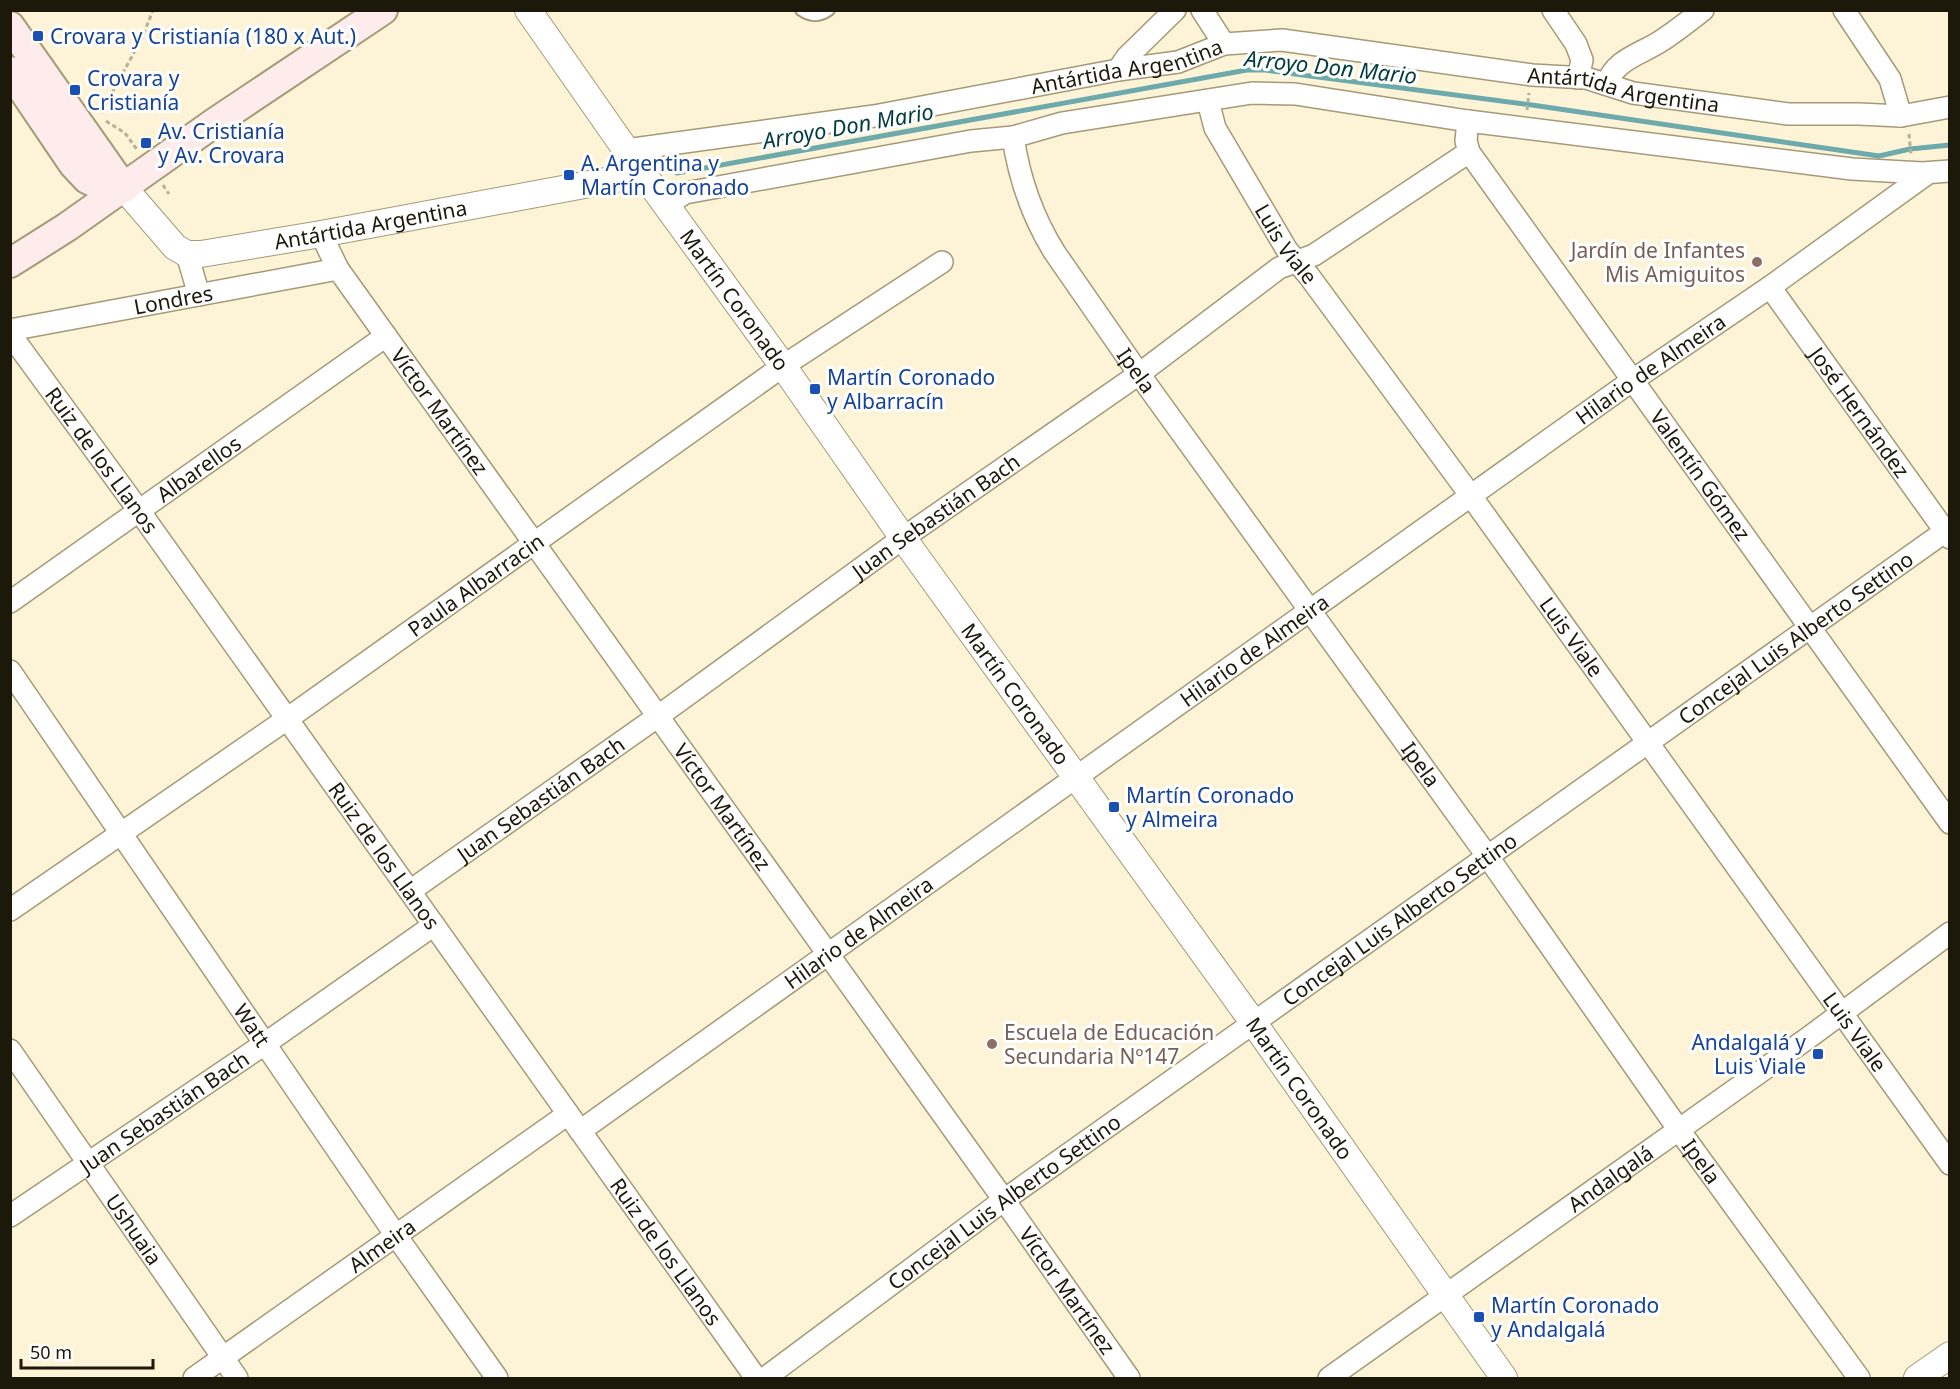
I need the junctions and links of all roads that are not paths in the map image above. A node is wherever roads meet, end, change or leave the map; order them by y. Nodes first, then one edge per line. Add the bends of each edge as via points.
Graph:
1 (383, 10) edge
2 (528, 10) edge
3 (801, 10) edge
4 (829, 10) edge
5 (1175, 10) edge
6 (1202, 10) edge
7 (1553, 10) edge
8 (1703, 10) edge
9 (1844, 10) edge
10 (10, 26) edge
11 (1224, 44) junction
12 (1118, 70) junction
13 (10, 71) edge
14 (1578, 78) junction
15 (1607, 84) junction
16 (1892, 84) junction
17 (1208, 100) junction
18 (1945, 107) edge
19 (1468, 121) junction
20 (1905, 122) junction
21 (1013, 137) junction
22 (626, 150) junction
23 (1469, 152) junction
24 (1920, 167) junction
25 (1950, 171) edge
26 (643, 174) junction
27 (124, 188) junction
28 (667, 205) junction
29 (321, 234) junction
30 (18, 253) edge
31 (187, 254) junction
32 (1296, 260) junction
33 (942, 262) dead end
34 (338, 269) junction
35 (1770, 287) junction
36 (199, 295) junction
37 (10, 332) edge
38 (386, 336) junction
39 (783, 366) junction
40 (1139, 374) junction
41 (1633, 380) junction
42 (1471, 496) junction
43 (140, 512) junction
44 (1948, 532) edge
45 (903, 538) junction
46 (534, 544) junction
47 (10, 602) edge
48 (1310, 610) junction
49 (1810, 626) junction
50 (10, 671) edge
51 (657, 717) junction
52 (287, 719) junction
53 (1648, 742) junction
54 (1077, 778) junction
55 (1950, 823) edge
56 (122, 832) junction
57 (1488, 857) junction
58 (410, 891) junction
59 (10, 910) edge
60 (434, 925) junction
61 (1950, 933) edge
62 (828, 954) junction
63 (1841, 1013) junction
64 (1253, 1022) junction
65 (266, 1043) junction
66 (10, 1050) edge
67 (574, 1122) junction
68 (1679, 1130) junction
69 (88, 1164) junction
70 (1950, 1164) edge
71 (1004, 1200) junction
72 (10, 1216) edge
73 (397, 1237) junction
74 (1446, 1295) junction
75 (1950, 1355) edge
76 (223, 1358) junction
77 (194, 1378) edge
78 (237, 1378) edge
79 (497, 1378) edge
80 (756, 1378) edge
81 (765, 1378) edge
82 (1129, 1378) edge
83 (1329, 1378) edge
84 (1504, 1378) edge
85 (1859, 1378) edge
86 (1917, 1378) edge

1 - 27 main road
2 - 22 street, Martín Coronado
3 - 4 lane via 811,16
5 - 12 street
6 - 11 street
7 - 14 street via 1582,60
8 - 15 street via 1660,42 1627,59 1614,70
9 - 16 street
10 - 27 main road
11 - 12 street, Antártida Argentina via 1178,62
11 - 14 street, Antártida Argentina via 1282,40
12 - 22 street, Antártida Argentina via 874,116
13 - 27 main road via 87,179 102,186
14 - 15 street, Antártida Argentina
15 - 20 street, Antártida Argentina via 1633,93 1788,114 1859,114
16 - 18 street via 1910,97
16 - 20 street
17 - 19 street, Antártida Argentina via 1252,93 1295,94
17 - 21 street, Antártida Argentina via 1062,123
17 - 32 street, Luis Viale via 1215,128
18 - 20 street, Antártida Argentina
19 - 23 street
19 - 24 street, Antártida Argentina via 1852,169
21 - 28 street, Antártida Argentina via 971,141 685,193
21 - 40 street, Ipela via 1020,175 1045,237
22 - 26 street, Martín Coronado
23 - 32 street, Juan Sebastián Bach via 1314,255
23 - 41 street, Valentín Gómez
24 - 25 street, Antártida Argentina
24 - 35 street, Hilario de Almeira
26 - 28 street, Martín Coronado
26 - 29 street, Antártida Argentina
27 - 30 main road
27 - 31 street via 175,247
28 - 39 street, Martín Coronado
29 - 31 street, Antártida Argentina
29 - 34 street, Víctor Martínez
31 - 36 street
32 - 40 street, Juan Sebastián Bach via 1279,268
32 - 42 street, Luis Viale
33 - 39 street, Paula Albarracin
34 - 36 street, Londres
34 - 38 street, Víctor Martínez
35 - 41 street, Hilario de Almeira
35 - 44 street, José Hernández
36 - 37 street, Londres
37 - 43 street, Ruiz de los Llanos
38 - 43 street, Albarellos
38 - 46 street, Víctor Martínez
39 - 45 street, Martín Coronado
39 - 46 street, Paula Albarracin
40 - 45 street, Juan Sebastián Bach
40 - 48 street, Ipela
41 - 42 street, Hilario de Almeira
41 - 49 street, Valentín Gómez
42 - 48 street, Hilario de Almeira
42 - 53 street, Luis Viale
43 - 47 street, Albarellos
43 - 52 street, Ruiz de los Llanos
44 - 49 street, Concejal Luis Alberto Settino
45 - 51 street, Juan Sebastián Bach
45 - 54 street, Martín Coronado
46 - 51 street, Víctor Martínez
46 - 52 street, Paula Albarracin
48 - 54 street, Hilario de Almeira
48 - 57 street, Ipela
49 - 53 street, Concejal Luis Alberto Settino
49 - 55 street, Valentín Gómez
50 - 56 street, Watt
51 - 58 street, Juan Sebastián Bach
51 - 62 street, Víctor Martínez
52 - 56 street, Paula Albarracin
52 - 58 street, Ruiz de los Llanos
53 - 57 street, Concejal Luis Alberto Settino
53 - 63 street, Luis Viale
54 - 62 street, Hilario de Almeira
54 - 64 street, Martín Coronado
56 - 59 street, Paula Albarracin
56 - 65 street, Watt
57 - 64 street, Concejal Luis Alberto Settino
57 - 68 street, Ipela
58 - 60 street, Ruiz de los Llanos
60 - 65 street, Juan Sebastián Bach
60 - 67 street, Ruiz de los Llanos
61 - 63 street, Andalgalá
62 - 67 street, Hilario de Almeira
62 - 71 street, Víctor Martínez
63 - 68 street, Andalgalá
63 - 70 street, Luis Viale
64 - 71 street, Concejal Luis Alberto Settino
64 - 74 street, Martín Coronado
65 - 69 street, Juan Sebastián Bach
65 - 73 street, Watt
66 - 69 street, Ushuaia
67 - 73 street, Almeira
67 - 80 street, Ruiz de los Llanos
68 - 74 street, Andalgalá
68 - 85 street, Ipela
69 - 72 street, Juan Sebastián Bach
69 - 76 street, Ushuaia
71 - 81 street, Concejal Luis Alberto Settino
71 - 82 street, Víctor Martínez
73 - 76 street, Almeira
73 - 79 street, Watt
74 - 83 street, Andalgalá
74 - 84 street, Martín Coronado
75 - 86 street
76 - 77 street, Almeira
76 - 78 street, Ushuaia

